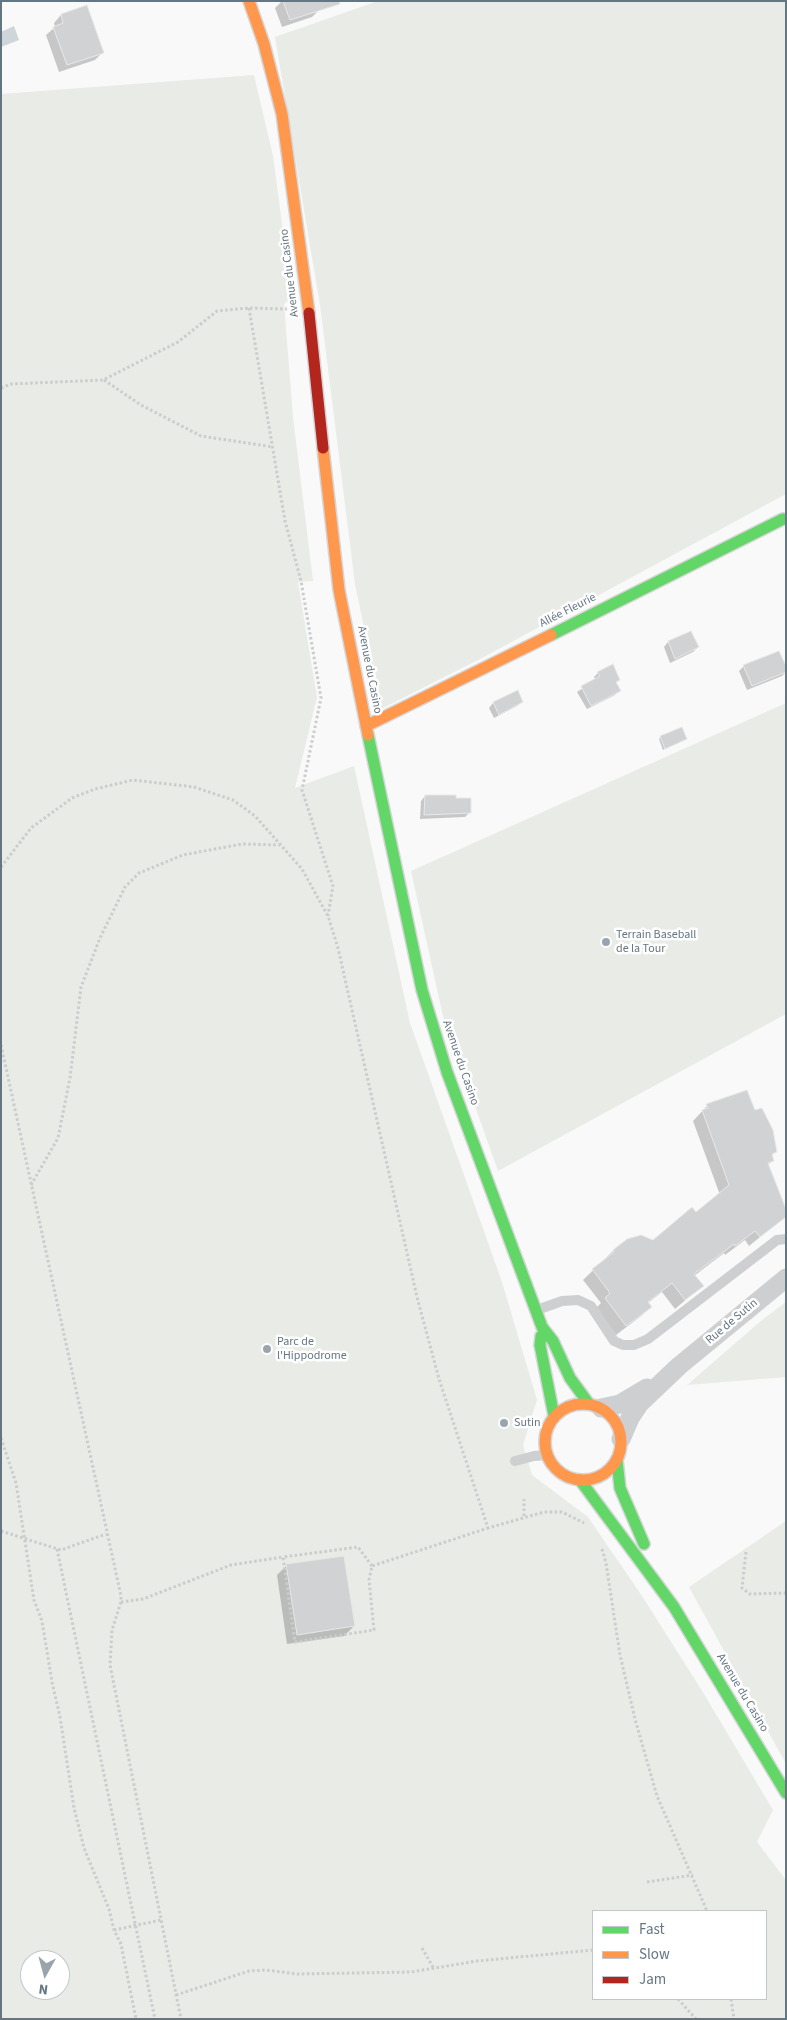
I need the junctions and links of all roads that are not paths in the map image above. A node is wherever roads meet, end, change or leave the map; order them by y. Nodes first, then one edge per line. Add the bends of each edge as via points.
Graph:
1 (249, 1) edge
2 (783, 519) dead end
3 (366, 726) junction
4 (786, 1239) edge
5 (786, 1278) edge
6 (536, 1310) junction
7 (542, 1327) junction
8 (678, 1366) junction
9 (595, 1406) junction
10 (554, 1416) junction
11 (621, 1439) junction
12 (547, 1455) junction
13 (617, 1460) junction
14 (515, 1461) dead end
15 (580, 1480) junction
16 (674, 1607) junction
17 (786, 1793) edge

1 - 3 street, Avenue du Casino via 282,114 308,307 339,590
2 - 3 street, Allée Fleurie
3 - 6 street, Avenue du Casino via 422,990 447,1072
4 - 6 lane via 777,1240 648,1339 634,1345 614,1341 592,1306 578,1300 562,1301
5 - 8 street, Rue de Sutin
6 - 7 street, Avenue du Casino
7 - 9 street via 553,1341 570,1378
7 - 10 street via 540,1345
8 - 9 street, Rue de Sutin via 620,1404
8 - 11 street, Rue de Sutin via 640,1403
9 - 10 street via 576,1404
9 - 11 street via 611,1416
10 - 12 street via 545,1434
11 - 13 street
12 - 14 lane
12 - 15 street via 560,1472
13 - 15 street via 601,1475
13 - 16 street via 620,1488 629,1512
15 - 16 street
16 - 17 street, Avenue du Casino

